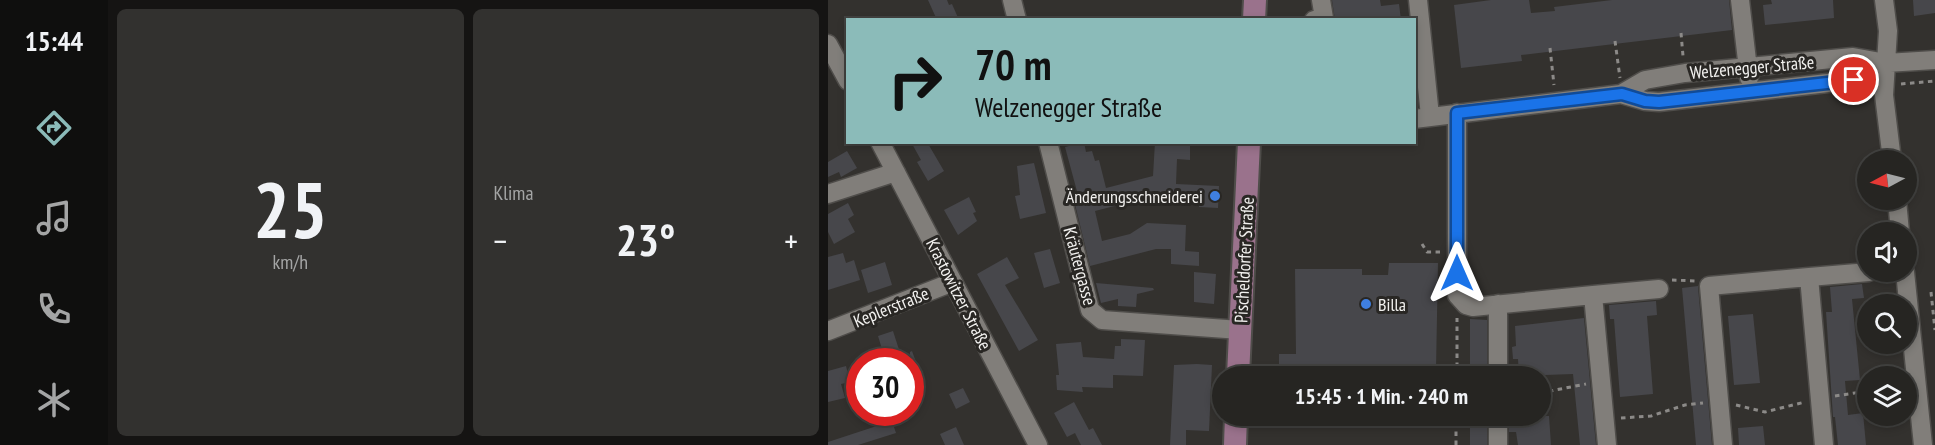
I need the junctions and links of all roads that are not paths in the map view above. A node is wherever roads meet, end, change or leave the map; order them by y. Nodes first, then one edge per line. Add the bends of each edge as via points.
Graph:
1 (1012, 0) edge
2 (1255, 0) edge
3 (1321, 0) edge
4 (1418, 0) edge
5 (1740, 0) edge
6 (1884, 0) edge
7 (1016, 18) edge
8 (1254, 18) edge
9 (1324, 18) edge
10 (828, 44) edge
11 (1935, 60) edge
12 (1886, 63) junction
13 (1747, 67) junction
14 (846, 77) edge
15 (1751, 92) junction
16 (1622, 94) junction
17 (1457, 113) junction
18 (1422, 118) edge
19 (881, 144) edge
20 (1048, 144) edge
21 (1249, 144) edge
22 (1891, 150) edge
23 (896, 172) junction
24 (828, 194) edge
25 (1857, 273) edge
26 (1809, 277) junction
27 (953, 282) junction
28 (1906, 282) edge
29 (1659, 289) road end
30 (1593, 295) junction
31 (1498, 304) junction
32 (1240, 330) junction
33 (828, 331) edge
34 (1238, 366) edge
35 (1498, 366) edge
36 (1235, 426) edge
37 (1498, 426) edge
38 (1038, 445) edge
39 (1234, 445) edge
40 (1498, 445) edge
41 (1607, 445) edge
42 (1723, 445) edge
43 (1824, 445) edge
44 (1923, 445) edge

1 - 7 street
2 - 8 main road
3 - 9 street
4 - 18 street
5 - 13 street
6 - 12 street via 1888,31
10 - 14 street
11 - 12 street, Welzenegger Straße
12 - 13 street, Welzenegger Straße via 1853,57
12 - 15 street, Welzenegger Straße via 1854,80
12 - 22 street via 1884,95
13 - 15 street
13 - 16 street, Welzenegger Straße via 1645,80
15 - 16 street, Welzenegger Straße via 1659,102
16 - 17 street, Welzenegger Straße
17 - 18 street, Welzenegger Straße
17 - 31 street via 1457,295 1466,305
19 - 23 street, Krastowitzer Straße
20 - 32 street, Kräutergasse via 1094,317
21 - 32 main road, Pischeldorfer Straße
23 - 24 street
23 - 27 street, Krastowitzer Straße
25 - 26 street
26 - 42 street via 1709,286
26 - 43 street
27 - 33 street, Keplerstraße
27 - 38 street, Krastowitzer Straße
28 - 44 street
29 - 30 street
30 - 31 street
30 - 41 street
31 - 35 street
32 - 34 main road, Pischeldorfer Straße
36 - 39 main road
37 - 40 street

